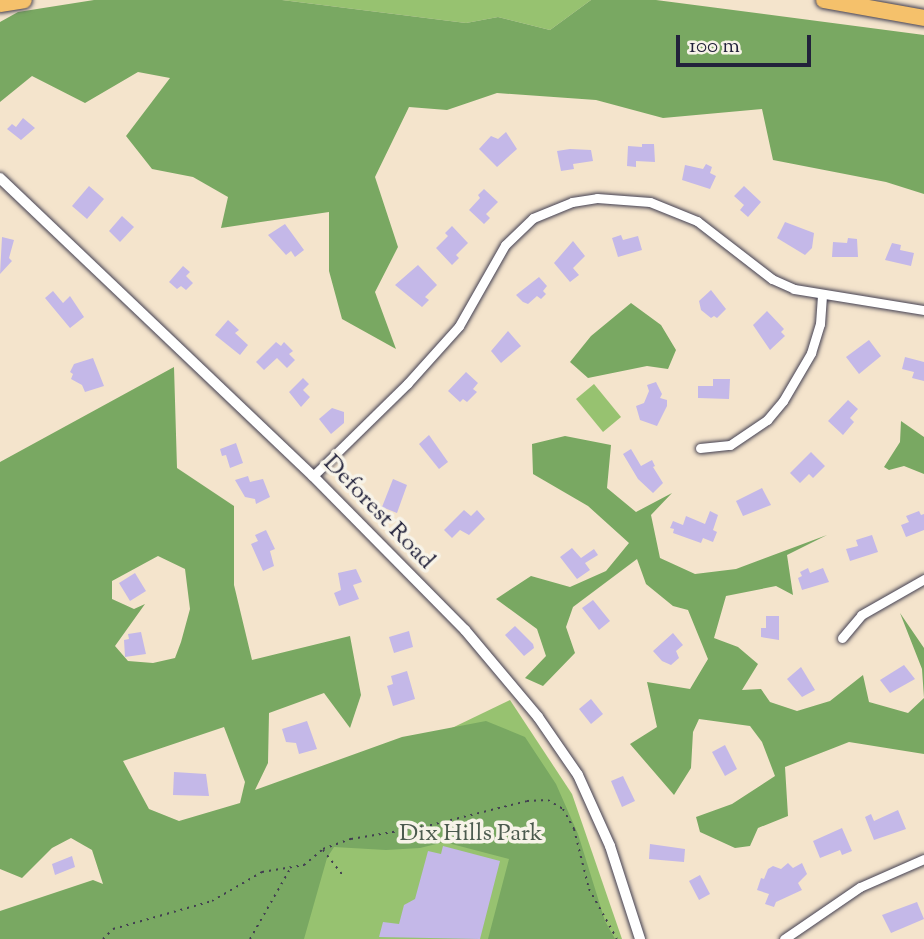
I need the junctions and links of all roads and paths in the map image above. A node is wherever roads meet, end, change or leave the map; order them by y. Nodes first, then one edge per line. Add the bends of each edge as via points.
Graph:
1 (24, 0) edge
2 (824, 0) edge
3 (0, 4) edge
4 (924, 18) edge
5 (2, 183) edge
6 (822, 295) junction
7 (924, 310) edge
8 (700, 448) dead end
9 (313, 476) junction
10 (924, 579) edge
11 (842, 638) dead end
12 (323, 849) junction
13 (924, 859) edge
14 (290, 868) junction
15 (342, 874) dead end
16 (103, 939) edge
17 (250, 939) edge
18 (618, 939) edge
19 (640, 939) edge
20 (785, 939) edge

1 - 3 highway
2 - 4 highway
5 - 9 street, Deforest Road
6 - 7 street
6 - 8 street via 811,354 783,401 767,420 730,446
6 - 9 street via 772,279 696,221 650,202 597,198 550,208 505,245 470,309 442,347
9 - 19 street, Deforest Road via 464,630 542,722 578,775 610,846
10 - 11 street via 861,615
12 - 14 path via 304,865
12 - 15 path
12 - 18 path via 351,839 548,800 563,809 574,829 589,889
13 - 20 street via 860,887
14 - 16 path via 262,872 212,901 113,929
14 - 17 path

